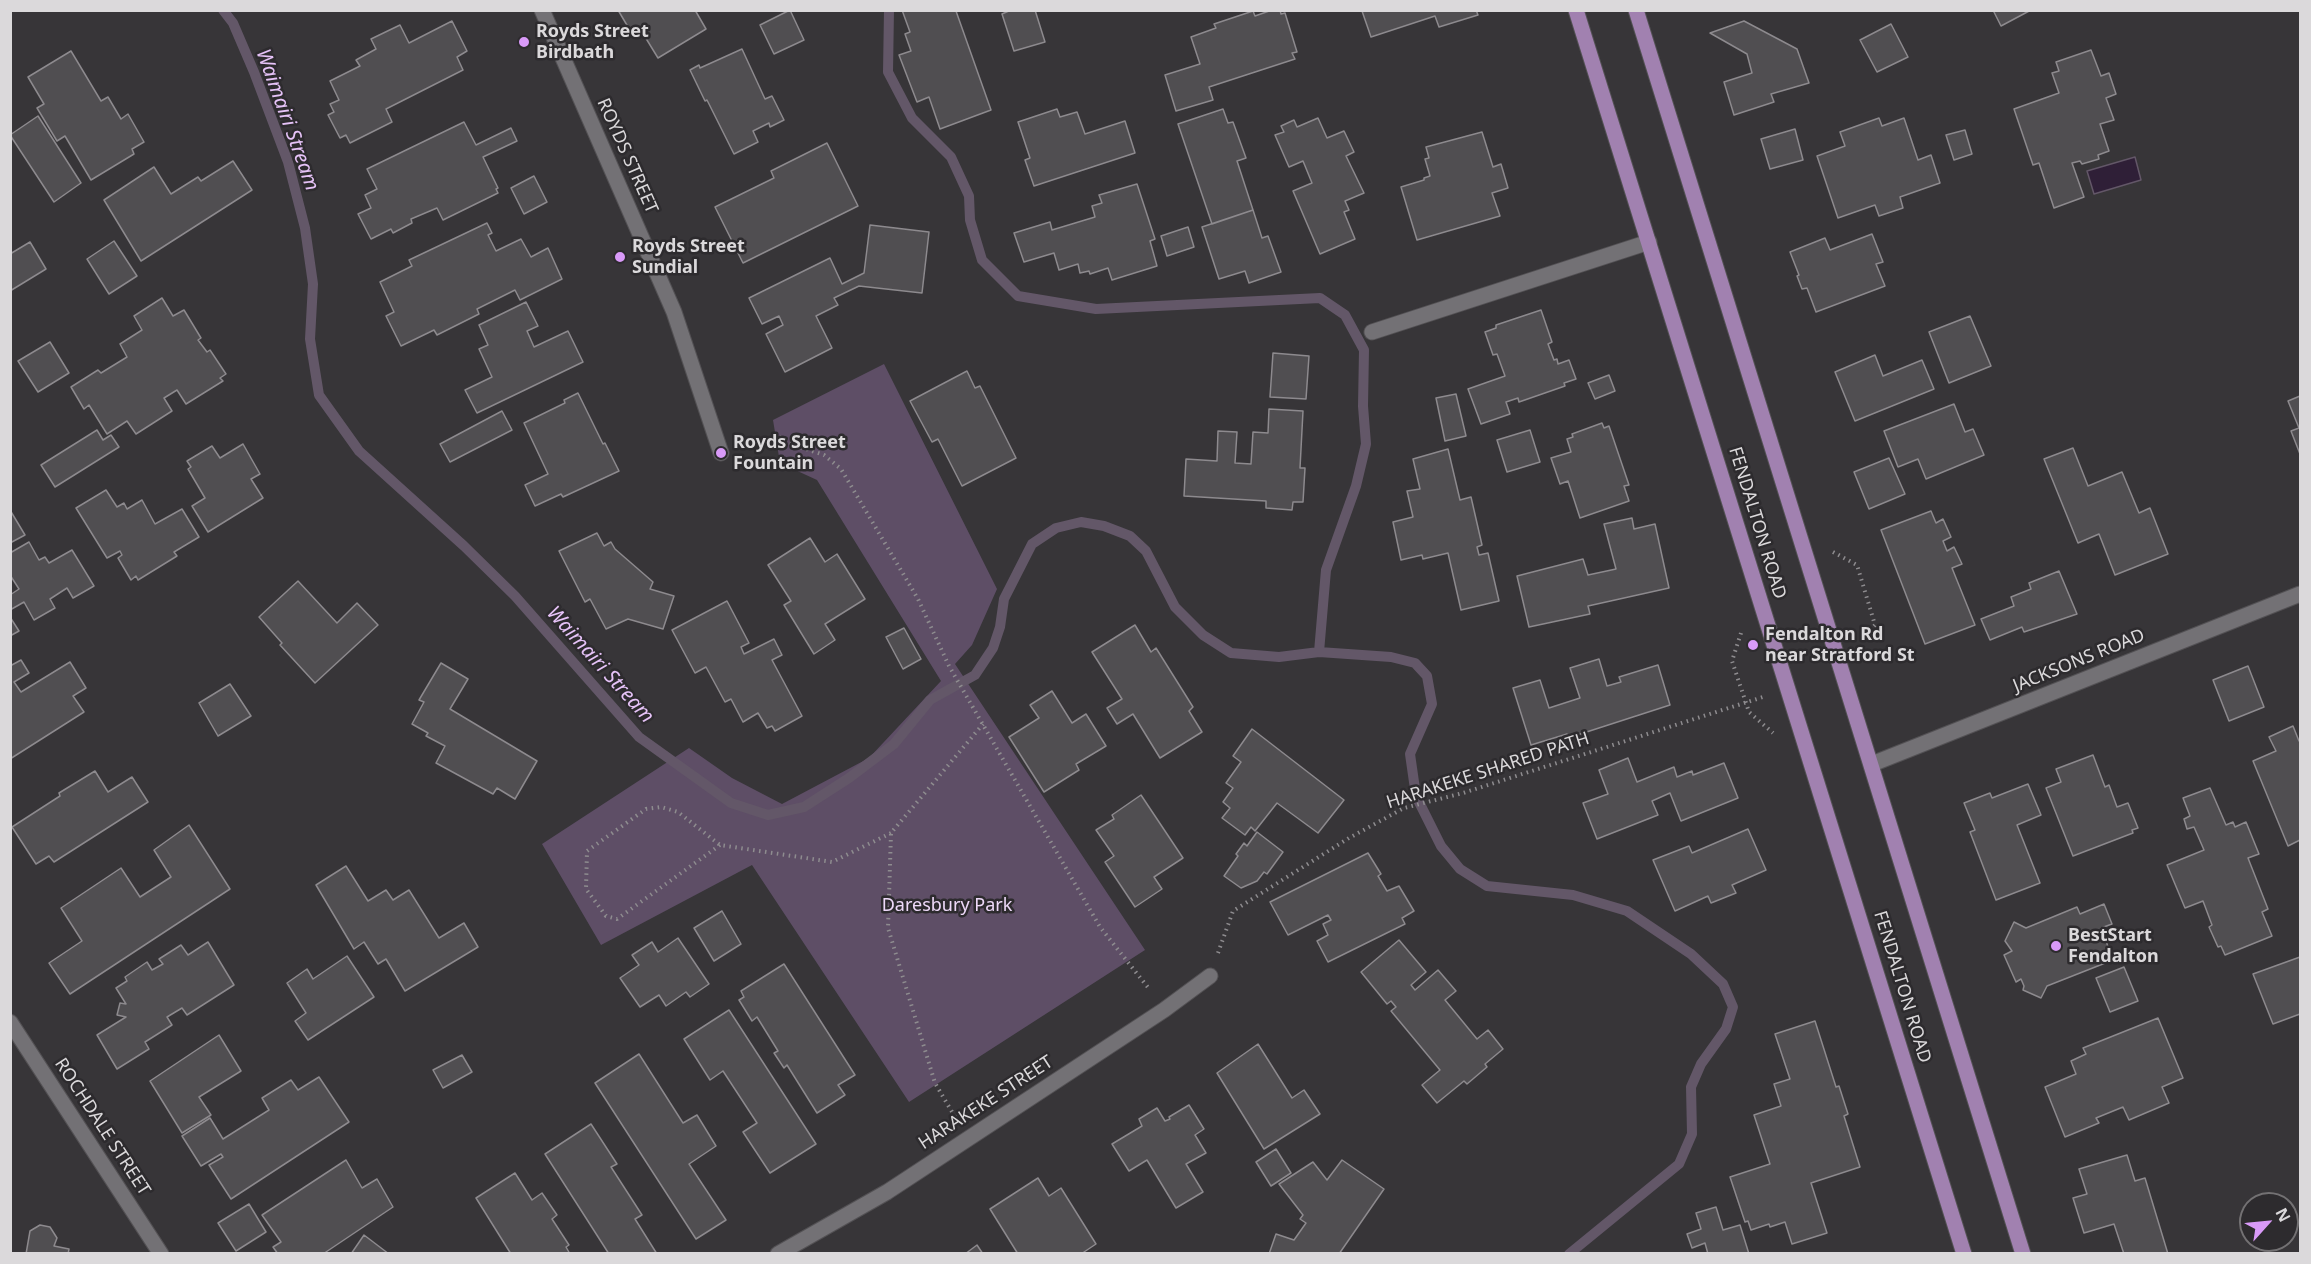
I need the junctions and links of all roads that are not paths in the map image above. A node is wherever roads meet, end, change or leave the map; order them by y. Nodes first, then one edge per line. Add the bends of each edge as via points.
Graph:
1 (542, 10) edge
2 (1576, 10) edge
3 (1636, 10) edge
4 (1649, 242) junction
5 (1371, 332) dead end
6 (722, 453) dead end
7 (2301, 594) edge
8 (1872, 764) junction
9 (1210, 976) road end
10 (10, 1022) edge
11 (161, 1254) edge
12 (778, 1254) edge
13 (1964, 1254) edge
14 (2024, 1254) edge

1 - 6 street, ROYDS STREET via 674,312
2 - 4 main road, FENDALTON ROAD
3 - 8 main road, FENDALTON ROAD
4 - 5 street
4 - 13 main road, FENDALTON ROAD
7 - 8 street, JACKSONS ROAD
8 - 14 main road, FENDALTON ROAD
9 - 12 street, HARAKEKE STREET via 887,1192
10 - 11 street, ROCHDALE STREET

